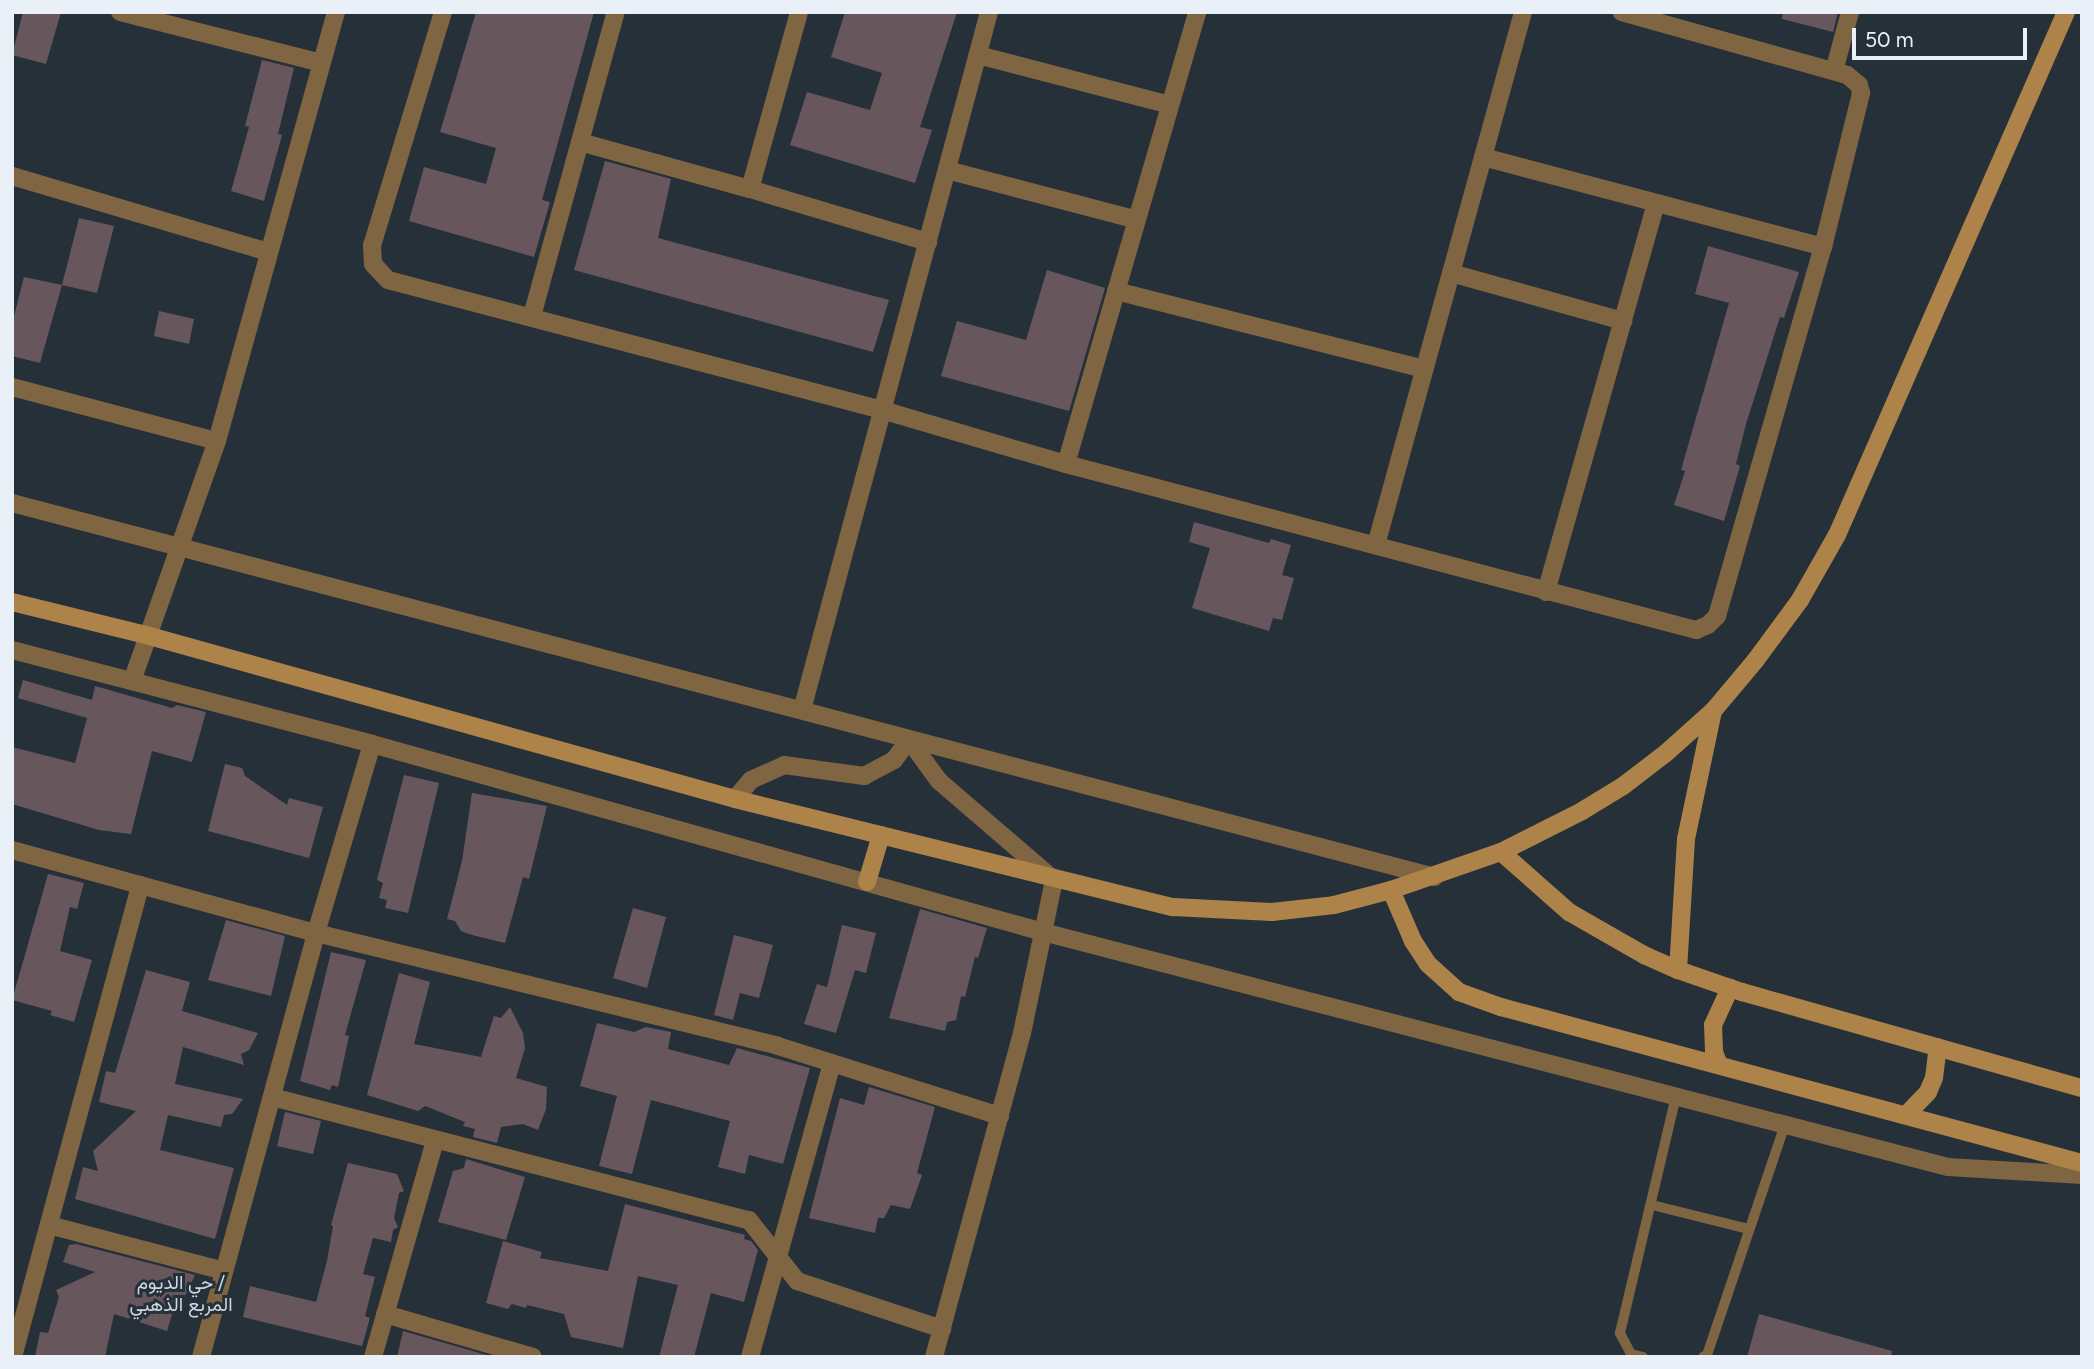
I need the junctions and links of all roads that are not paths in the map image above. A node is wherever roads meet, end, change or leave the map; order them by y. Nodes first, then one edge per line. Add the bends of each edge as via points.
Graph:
1 (120, 12) edge
2 (336, 12) edge
3 (443, 12) edge
4 (616, 12) edge
5 (799, 12) edge
6 (989, 12) edge
7 (1196, 12) edge
8 (1522, 12) edge
9 (1622, 12) edge
10 (1850, 12) edge
11 (2066, 12) edge
12 (978, 55) junction
13 (321, 63) junction
14 (1834, 71) junction
15 (1170, 105) junction
16 (580, 142) junction
17 (1483, 157) junction
18 (947, 170) junction
19 (12, 176) edge
20 (750, 189) junction
21 (1656, 203) junction
22 (1137, 220) junction
23 (928, 242) junction
24 (1823, 247) junction
25 (268, 252) junction
26 (1451, 273) junction
27 (1116, 291) junction
28 (532, 316) junction
29 (1623, 321) junction
30 (1424, 369) junction
31 (12, 387) edge
32 (882, 410) junction
33 (217, 441) junction
34 (1066, 464) junction
35 (12, 503) edge
36 (1376, 545) junction
37 (177, 547) junction
38 (1546, 592) junction
39 (12, 602) edge
40 (146, 635) junction
41 (12, 650) edge
42 (132, 681) junction
43 (802, 710) junction
44 (1713, 710) junction
45 (909, 740) junction
46 (372, 744) junction
47 (735, 799) junction
48 (881, 835) junction
49 (12, 850) edge
50 (1501, 852) junction
51 (1435, 877) junction
52 (1054, 880) junction
53 (867, 882) junction
54 (140, 885) junction
55 (1391, 890) junction
56 (1043, 932) junction
57 (316, 933) junction
58 (1678, 970) junction
59 (1730, 988) junction
60 (1938, 1047) junction
61 (832, 1063) junction
62 (1719, 1065) junction
63 (2082, 1088) edge
64 (1676, 1096) junction
65 (272, 1097) junction
66 (1906, 1115) junction
67 (1000, 1116) junction
68 (1785, 1124) junction
69 (435, 1141) junction
70 (2082, 1163) edge
71 (2082, 1175) edge
72 (1652, 1205) junction
73 (49, 1225) junction
74 (1749, 1229) junction
75 (776, 1257) junction
76 (224, 1271) junction
77 (385, 1314) junction
78 (942, 1329) junction
79 (13, 1357) edge
80 (201, 1357) edge
81 (373, 1357) edge
82 (533, 1357) edge
83 (750, 1357) edge
84 (934, 1357) edge
85 (1643, 1357) edge
86 (1703, 1357) edge

1 - 13 street
2 - 13 street
3 - 28 street via 373,245 373,264 388,280
4 - 16 street
5 - 20 street
6 - 12 street
7 - 15 street
8 - 17 street
9 - 14 street
10 - 14 street
11 - 44 main road via 1837,535 1800,600
12 - 15 street
12 - 18 street
13 - 25 street
14 - 24 street via 1854,79 1861,100
15 - 22 street
16 - 20 street
16 - 28 street
17 - 21 street
17 - 26 street
18 - 22 street
18 - 23 street
19 - 25 street
20 - 23 street
21 - 24 street
21 - 29 street
22 - 27 street
23 - 32 street
24 - 38 street via 1713,621 1690,630
25 - 33 street
26 - 29 street
26 - 30 street
27 - 30 street
27 - 34 street
28 - 32 street
29 - 38 street
30 - 36 street
31 - 33 street
32 - 34 street
32 - 43 street
33 - 37 street
34 - 36 street
35 - 37 street
36 - 38 street
37 - 40 street
37 - 43 street
39 - 40 main road
40 - 42 street
40 - 47 main road
41 - 42 street
42 - 46 street
43 - 45 street
44 - 50 main road via 1623,786
44 - 58 main road via 1686,839
45 - 47 street via 894,760 864,776 784,765 751,780
45 - 51 street
45 - 52 street via 939,781
46 - 53 street
46 - 57 street
47 - 48 main road
48 - 52 main road
48 - 53 main road
49 - 54 street
50 - 51 main road
50 - 58 main road via 1569,912
51 - 55 main road
52 - 55 main road via 1173,907 1224,912 1334,905
52 - 56 street
53 - 56 street
54 - 57 street
54 - 73 street
55 - 62 main road via 1428,964 1459,992
56 - 64 street
56 - 67 street via 1023,1033
57 - 61 street
57 - 65 street
58 - 59 main road
59 - 60 main road
59 - 62 main road via 1713,1025
60 - 63 main road
60 - 66 main road via 1931,1085
61 - 67 street
61 - 75 street
62 - 66 main road
64 - 68 street
64 - 72 lane
65 - 69 street
65 - 76 street
66 - 70 main road
67 - 78 street
68 - 71 street via 1948,1167
68 - 74 lane
69 - 75 street via 749,1220
69 - 77 street
72 - 74 lane
72 - 85 lane via 1620,1332 1631,1354
73 - 76 street
73 - 79 street
74 - 86 lane
75 - 78 street via 797,1281
75 - 83 street
76 - 80 street
77 - 81 street
77 - 82 street
78 - 84 street

